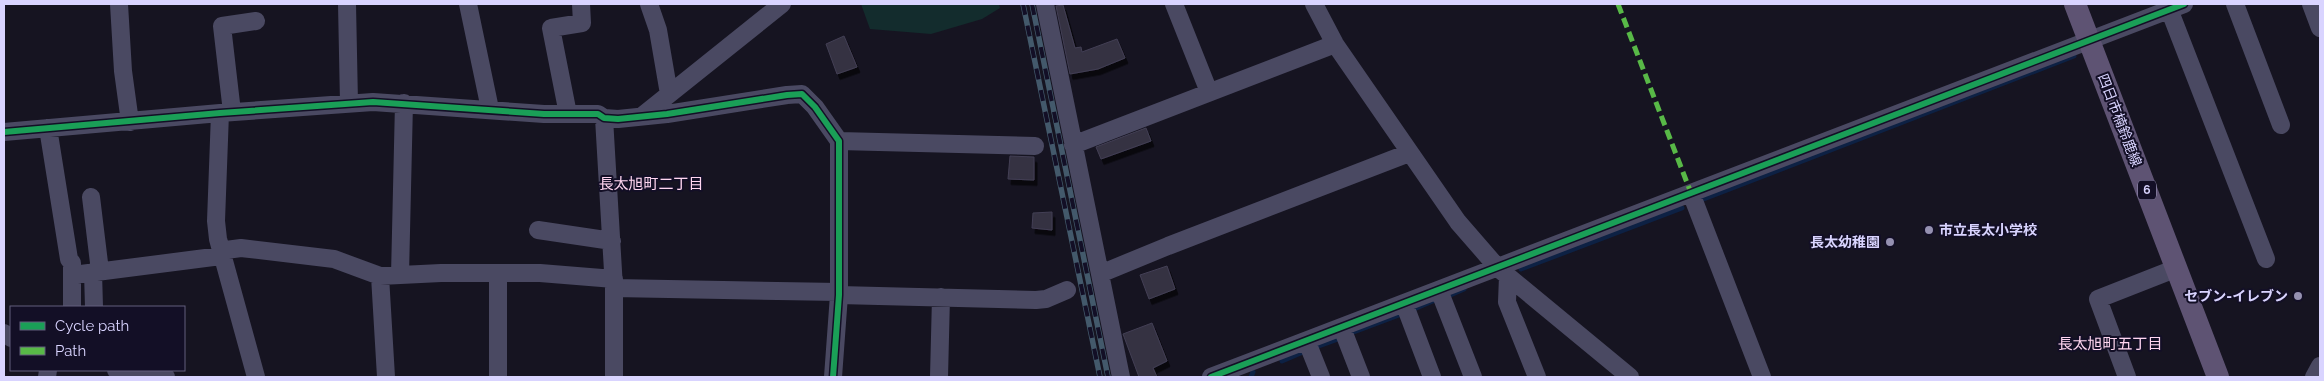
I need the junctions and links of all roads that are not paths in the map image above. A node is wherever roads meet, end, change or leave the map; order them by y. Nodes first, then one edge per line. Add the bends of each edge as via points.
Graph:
1 (119, 4) edge
2 (347, 4) edge
3 (468, 4) edge
4 (581, 4) edge
5 (649, 4) edge
6 (782, 4) edge
7 (1045, 4) edge
8 (1174, 4) edge
9 (1314, 4) edge
10 (2074, 4) edge
11 (2235, 4) edge
12 (2311, 4) edge
13 (2176, 6) edge
14 (256, 22) dead end
15 (2320, 28) edge
16 (2088, 40) junction
17 (1335, 44) junction
18 (1209, 92) junction
19 (669, 94) junction
20 (348, 103) junction
21 (404, 103) junction
22 (490, 109) junction
23 (226, 112) junction
24 (568, 114) junction
25 (642, 116) junction
26 (604, 118) junction
27 (130, 122) junction
28 (2281, 125) dead end
29 (48, 128) junction
30 (4, 132) edge
31 (839, 141) junction
32 (1073, 145) junction
33 (1036, 146) dead end
34 (1409, 153) junction
35 (1691, 193) junction
36 (91, 198) dead end
37 (538, 230) dead end
38 (612, 241) junction
39 (222, 256) junction
40 (2266, 259) dead end
41 (2177, 268) junction
42 (97, 272) junction
43 (1503, 272) junction
44 (498, 274) junction
45 (1100, 274) junction
46 (74, 275) junction
47 (400, 275) junction
48 (380, 276) junction
49 (614, 284) junction
50 (1067, 290) dead end
51 (1439, 290) junction
52 (839, 293) junction
53 (941, 297) junction
54 (1404, 303) junction
55 (72, 306) edge
56 (94, 306) edge
57 (1342, 328) junction
58 (1307, 342) junction
59 (2320, 366) edge
60 (123, 371) edge
61 (166, 377) edge
62 (256, 377) edge
63 (386, 377) edge
64 (498, 377) edge
65 (614, 377) edge
66 (833, 377) edge
67 (939, 377) edge
68 (1121, 377) edge
69 (1211, 377) edge
70 (1321, 377) edge
71 (1361, 377) edge
72 (1432, 377) edge
73 (1473, 377) edge
74 (1537, 377) edge
75 (1630, 377) edge
76 (1762, 377) edge
77 (2127, 377) edge
78 (2218, 377) edge
79 (2314, 377) edge

1 - 27 street
2 - 20 street
3 - 22 street
4 - 24 street via 582,23 551,28
5 - 19 street via 658,30
6 - 19 street
7 - 32 street
8 - 18 street
9 - 17 street
10 - 16 main road, 四日市楠鈴鹿線 / 6
11 - 28 street
12 - 15 street
13 - 16 street
13 - 40 street
14 - 23 street via 222,26
16 - 35 street
16 - 41 main road, 四日市楠鈴鹿線 / 6
17 - 18 street
17 - 34 street
18 - 32 street
19 - 25 street
20 - 21 street
20 - 23 street
21 - 22 street
21 - 47 street
22 - 24 street
23 - 27 street
23 - 39 street via 216,221
24 - 26 street via 598,114
25 - 26 street
25 - 31 street via 802,94
26 - 38 street
27 - 29 street
29 - 30 street
29 - 46 street
31 - 33 street
31 - 52 street
32 - 45 street
34 - 43 street via 1458,222
34 - 45 street
35 - 43 street
35 - 76 street
36 - 42 street
37 - 38 street
38 - 49 street
39 - 42 street
39 - 48 street via 226,250 241,248 307,254 334,259
39 - 62 street
41 - 77 street via 2098,299
41 - 78 main road, 四日市楠鈴鹿線 / 6
42 - 46 street
42 - 56 street
43 - 51 street
43 - 74 street via 1507,302
43 - 75 street
44 - 47 street
44 - 49 street via 540,273
44 - 64 street
45 - 68 street
46 - 55 street
47 - 48 street
48 - 63 street
49 - 52 street
49 - 65 street
50 - 53 street via 1036,300
51 - 54 street
51 - 73 street
52 - 53 street
52 - 66 street
53 - 67 street
54 - 57 street
54 - 72 street
57 - 58 street
57 - 71 street
58 - 69 street
58 - 70 street
59 - 79 street
60 - 61 street

